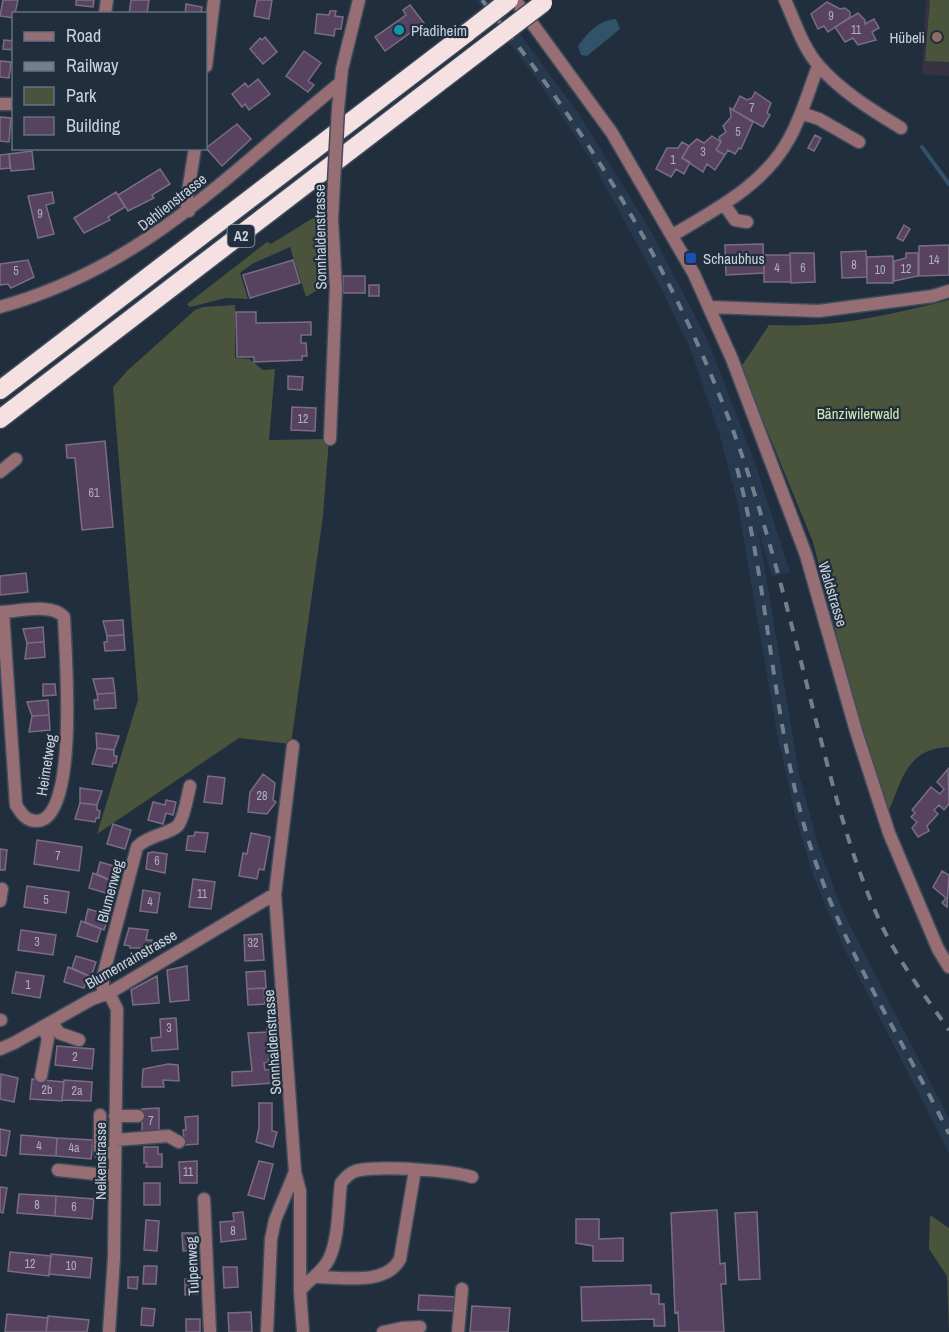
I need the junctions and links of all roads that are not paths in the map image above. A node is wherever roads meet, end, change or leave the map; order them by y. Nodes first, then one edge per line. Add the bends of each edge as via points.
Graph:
1 (214, 0) edge
2 (359, 0) edge
3 (509, 0) edge
4 (514, 0) edge
5 (785, 0) edge
6 (545, 2) edge
7 (207, 58) edge
8 (819, 66) junction
9 (340, 83) junction
10 (801, 113) junction
11 (901, 128) dead end
12 (859, 142) dead end
13 (195, 150) edge
14 (724, 204) junction
15 (189, 211) junction
16 (747, 222) dead end
17 (673, 235) junction
18 (949, 291) edge
19 (0, 307) edge
20 (709, 307) junction
21 (0, 390) edge
22 (0, 419) edge
23 (330, 439) dead end
24 (16, 459) dead end
25 (0, 472) edge
26 (2, 612) edge
27 (293, 746) dead end
28 (190, 786) dead end
29 (275, 894) junction
30 (949, 966) edge
31 (106, 994) junction
32 (47, 1024) junction
33 (79, 1040) dead end
34 (0, 1048) edge
35 (40, 1076) dead end
36 (100, 1115) dead end
37 (115, 1116) junction
38 (138, 1116) dead end
39 (179, 1142) dead end
40 (115, 1147) junction
41 (58, 1170) dead end
42 (415, 1170) junction
43 (295, 1172) junction
44 (115, 1176) junction
45 (472, 1177) dead end
46 (204, 1199) dead end
47 (317, 1277) junction
48 (462, 1290) dead end
49 (300, 1291) junction
50 (420, 1327) dead end
51 (403, 1330) edge
52 (109, 1332) edge
53 (210, 1332) edge
54 (267, 1332) edge
55 (303, 1332) edge
56 (383, 1332) edge
57 (458, 1332) edge

1 - 7 street
2 - 9 street, Sonnhaldenstrasse
3 - 21 highway, A2, bridge
4 - 17 street via 612,133
5 - 8 street
6 - 22 highway, A2, bridge
8 - 10 street
8 - 11 street via 861,103
9 - 15 street, Dahlienstrasse
9 - 23 street, Sonnhaldenstrasse, bridge via 332,219 336,288
10 - 12 street via 819,118
10 - 14 street via 776,159 756,182
13 - 15 street via 186,204
14 - 16 street via 735,220
14 - 17 street
15 - 19 street, Dahlienstrasse via 139,247 98,270 46,293
17 - 20 street, Waldstrasse
18 - 20 street via 819,311
20 - 30 street, Waldstrasse via 806,555 889,833 938,949
24 - 25 street
26 - 26 street, Heimetweg via 16,805 29,820 39,821 48,818 55,808 64,773 68,699 64,617 53,610
27 - 29 street, Sonnhaldenstrasse
28 - 31 street, Blumenweg via 176,829 145,838 137,847 103,976
29 - 31 street, Blumenrainstrasse
29 - 43 street, Sonnhaldenstrasse
31 - 32 street, Blumenrainstrasse
31 - 37 street, Nelkenstrasse via 117,1007
32 - 33 street
32 - 34 street, Blumenrainstrasse
32 - 35 street
36 - 40 street via 100,1153
37 - 38 street
37 - 40 street, Nelkenstrasse
39 - 40 street via 168,1136
40 - 44 street, Nelkenstrasse
41 - 44 street
42 - 45 street via 457,1172
42 - 47 street via 358,1170 347,1176 341,1183 329,1259
42 - 47 street via 395,1269 381,1276
43 - 49 street via 300,1191
43 - 54 street, Sonnhaldenstrasse via 274,1220
44 - 52 street, Nelkenstrasse
46 - 53 street, Tulpenweg
47 - 49 street
48 - 57 street
49 - 55 street
50 - 51 street
51 - 56 street

